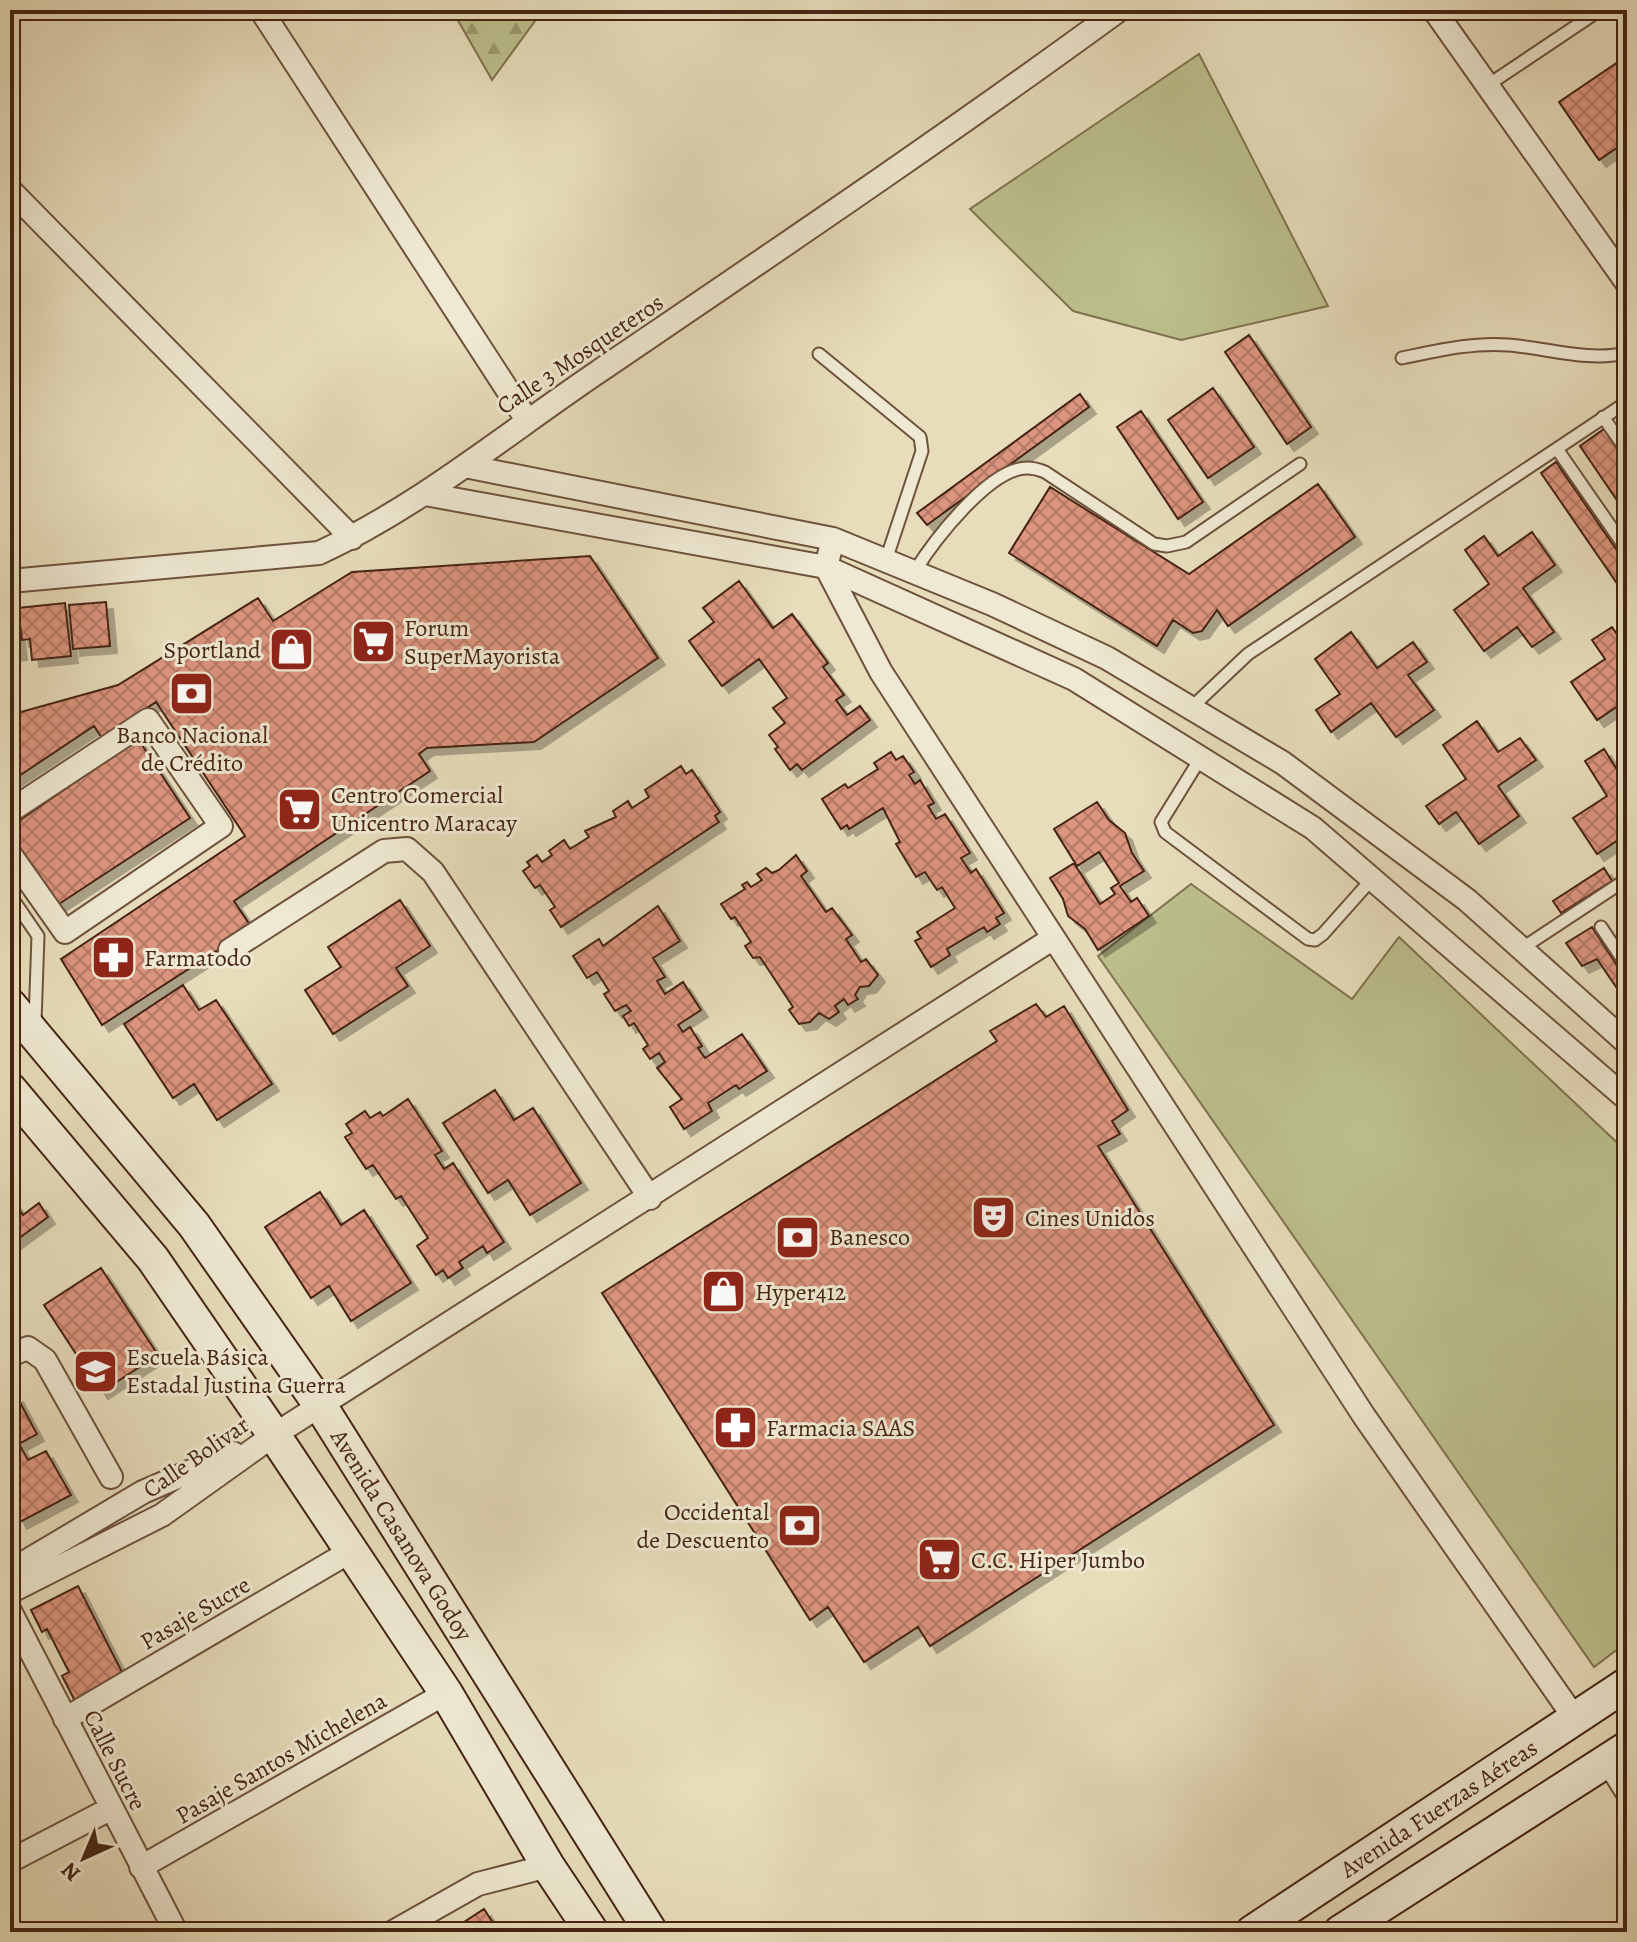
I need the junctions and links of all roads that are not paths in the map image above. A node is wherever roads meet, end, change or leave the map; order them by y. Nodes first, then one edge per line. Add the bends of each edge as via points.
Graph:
1 (261, 10) edge
2 (1119, 10) edge
3 (1434, 10) edge
4 (1600, 10) edge
5 (1488, 85) junction
6 (10, 190) edge
7 (1627, 283) edge
8 (1627, 353) edge
9 (819, 354) dead end
10 (1402, 358) dead end
11 (1627, 402) edge
12 (1603, 417) junction
13 (527, 420) junction
14 (1557, 449) junction
15 (1627, 451) edge
16 (1300, 464) dead end
17 (465, 466) junction
18 (425, 494) junction
19 (352, 538) junction
20 (833, 539) junction
21 (1627, 550) edge
22 (886, 560) junction
23 (826, 567) junction
24 (915, 571) junction
25 (10, 581) edge
26 (1191, 708) junction
27 (1200, 759) junction
28 (10, 811) edge
29 (10, 854) edge
30 (1372, 879) junction
31 (1627, 879) edge
32 (16, 882) edge
33 (1601, 927) dead end
34 (1052, 939) junction
35 (1521, 949) junction
36 (230, 950) dead end
37 (1627, 966) edge
38 (10, 1005) edge
39 (34, 1035) junction
40 (1627, 1043) edge
41 (10, 1089) edge
42 (1627, 1099) edge
43 (650, 1198) junction
44 (10, 1355) edge
45 (320, 1405) junction
46 (274, 1435) junction
47 (111, 1477) dead end
48 (351, 1551) junction
49 (10, 1571) edge
50 (10, 1592) edge
51 (10, 1611) edge
52 (1627, 1684) edge
53 (446, 1693) junction
54 (65, 1719) junction
55 (1576, 1720) junction
56 (1617, 1755) edge
57 (1627, 1792) edge
58 (110, 1809) junction
59 (10, 1861) edge
60 (548, 1866) junction
61 (141, 1867) junction
62 (176, 1932) edge
63 (393, 1932) edge
64 (592, 1932) edge
65 (651, 1932) edge
66 (1252, 1932) edge
67 (1340, 1932) edge

1 - 13 street
2 - 13 street, Calle 3 Mosqueteros via 933,146
3 - 5 street
4 - 5 lane
5 - 7 street
6 - 19 street
8 - 10 lane via 1607,357 1507,344
9 - 22 lane via 920,437 922,451
11 - 12 lane
12 - 14 lane
12 - 15 lane
13 - 17 street, Calle 3 Mosqueteros
14 - 21 lane
14 - 26 lane via 1248,654
16 - 24 lane via 1186,542 1167,546 1154,544 1045,472 1026,468 1006,474 950,521
17 - 18 street, Calle 3 Mosqueteros
17 - 20 street
18 - 19 street, Calle 3 Mosqueteros
18 - 23 street
19 - 25 street, Calle 3 Mosqueteros via 319,553
20 - 22 street
20 - 23 street
22 - 24 street
23 - 27 street via 1074,679
23 - 34 street via 881,672
24 - 26 street via 1107,658
26 - 35 street via 1283,763 1467,900
27 - 30 street via 1313,828
27 - 30 lane via 1161,822 1165,832 1308,939 1323,934
28 - 32 street via 148,720 221,826 65,932
29 - 32 street
30 - 42 street
31 - 35 lane
32 - 39 lane via 38,936
33 - 37 lane
34 - 43 street
34 - 55 street via 1364,1416
35 - 40 street
36 - 43 street via 384,851 407,849 433,872
38 - 39 street, Avenida Casanova Godoy
39 - 45 street, Avenida Casanova Godoy via 194,1225
41 - 46 street, Avenida Casanova Godoy via 153,1259
43 - 45 street
44 - 47 street via 28,1348 45,1360
45 - 46 street
45 - 65 street, Avenida Casanova Godoy
46 - 48 street, Avenida Casanova Godoy
46 - 49 street, Calle Bolivar via 143,1492
46 - 50 street, Calle Bolivar via 162,1515
48 - 53 street, Avenida Casanova Godoy
48 - 54 street, Pasaje Sucre
51 - 54 street, Calle Sucre
52 - 55 street, Avenida Fuerzas Aéreas
53 - 60 street, Avenida Casanova Godoy
53 - 61 street, Pasaje Santos Michelena
54 - 58 street, Calle Sucre
55 - 66 street, Avenida Fuerzas Aéreas
56 - 57 street
56 - 67 street, Avenida Fuerzas Aéreas
58 - 59 street
58 - 61 street, Calle Sucre
60 - 63 street via 478,1884
60 - 64 street, Avenida Casanova Godoy
61 - 62 street, Calle Sucre

